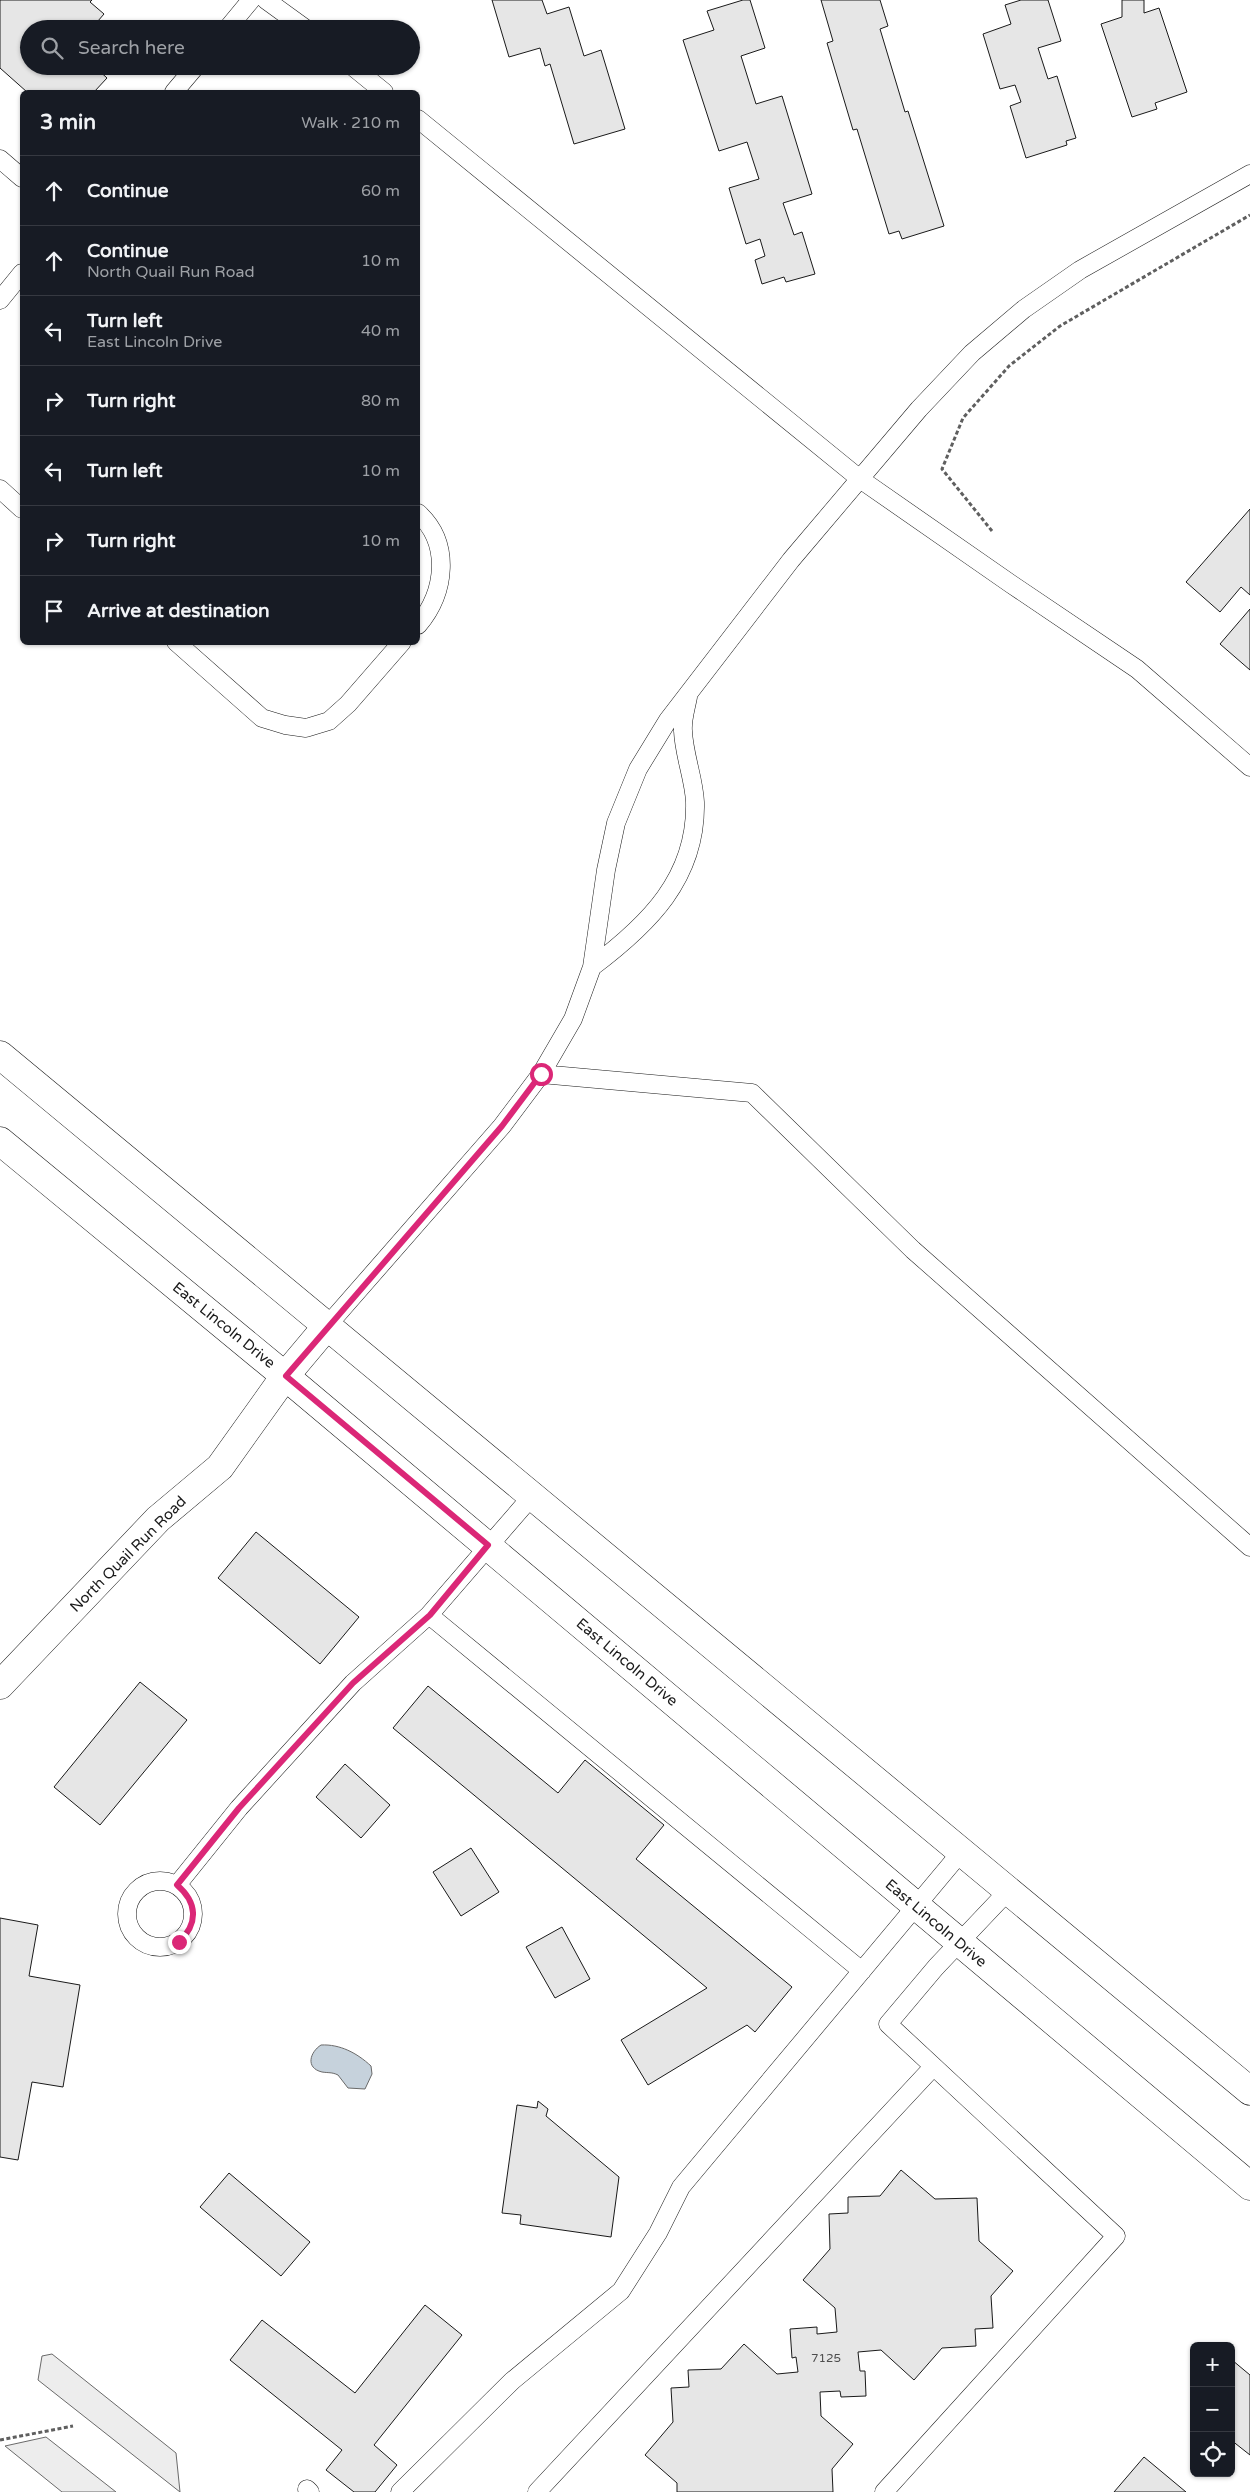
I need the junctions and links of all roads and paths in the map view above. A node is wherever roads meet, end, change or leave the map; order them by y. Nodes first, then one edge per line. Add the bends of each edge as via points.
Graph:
1 (252, 0) edge
2 (266, 0) edge
3 (235, 20) edge
4 (294, 20) edge
5 (188, 75) edge
6 (363, 75) edge
7 (176, 90) edge
8 (382, 90) edge
9 (420, 122) edge
10 (0, 159) edge
11 (1250, 174) edge
12 (20, 176) edge
13 (1250, 215) edge
14 (20, 275) edge
15 (0, 300) edge
16 (860, 479) junction
17 (0, 489) edge
18 (20, 506) edge
19 (420, 515) edge
20 (998, 537) dead end
21 (420, 622) edge
22 (179, 645) edge
23 (399, 645) edge
24 (688, 694) junction
25 (1250, 767) edge
26 (592, 967) junction
27 (0, 1055) edge
28 (541, 1074) junction
29 (0, 1142) edge
30 (327, 1326) junction
31 (286, 1376) junction
32 (532, 1496) junction
33 (488, 1545) junction
34 (1250, 1548) edge
35 (430, 1615) junction
36 (0, 1685) edge
37 (962, 1852) junction
38 (177, 1885) dead end
39 (1008, 1891) junction
40 (917, 1906) junction
41 (959, 1942) junction
42 (862, 1971) junction
43 (933, 2067) junction
44 (1250, 2091) edge
45 (1250, 2186) edge
46 (73, 2426) dead end
47 (0, 2440) edge
48 (544, 2490) edge
49 (400, 2492) edge
50 (884, 2492) edge

1 - 3 lane
2 - 4 lane
5 - 7 lane
6 - 8 lane
9 - 16 lane
10 - 12 lane
11 - 16 lane via 1080,270 1024,309 972,353
13 - 20 path via 1060,326 1009,366 963,418 942,469
14 - 15 lane
16 - 24 lane
16 - 25 lane via 1137,669
17 - 18 lane
19 - 21 lane via 435,536 442,562 438,590
22 - 23 lane via 262,718 306,728 329,721
24 - 26 lane via 638,769 616,823
24 - 26 lane via 682,729 695,801 693,834 682,869 665,899 630,939
26 - 28 lane via 574,1019
27 - 30 main road
28 - 30 lane via 502,1126
28 - 34 lane via 752,1093 913,1250
29 - 31 main road, East Lincoln Drive
30 - 31 main road, North Quail Run Road
30 - 32 main road
31 - 33 main road, East Lincoln Drive
31 - 36 main road, North Quail Run Road via 220,1467 158,1519
32 - 33 lane
32 - 37 main road
33 - 35 lane
33 - 40 main road, East Lincoln Drive
35 - 38 lane via 353,1683 239,1808
35 - 42 lane
37 - 39 main road
37 - 40 lane
39 - 41 lane
39 - 44 main road
40 - 41 main road, East Lincoln Drive
40 - 42 lane
41 - 43 lane via 888,2024
41 - 45 main road, East Lincoln Drive
42 - 49 lane via 681,2187 658,2233 621,2291 512,2381
43 - 48 lane
43 - 50 lane via 1116,2236
46 - 47 path

